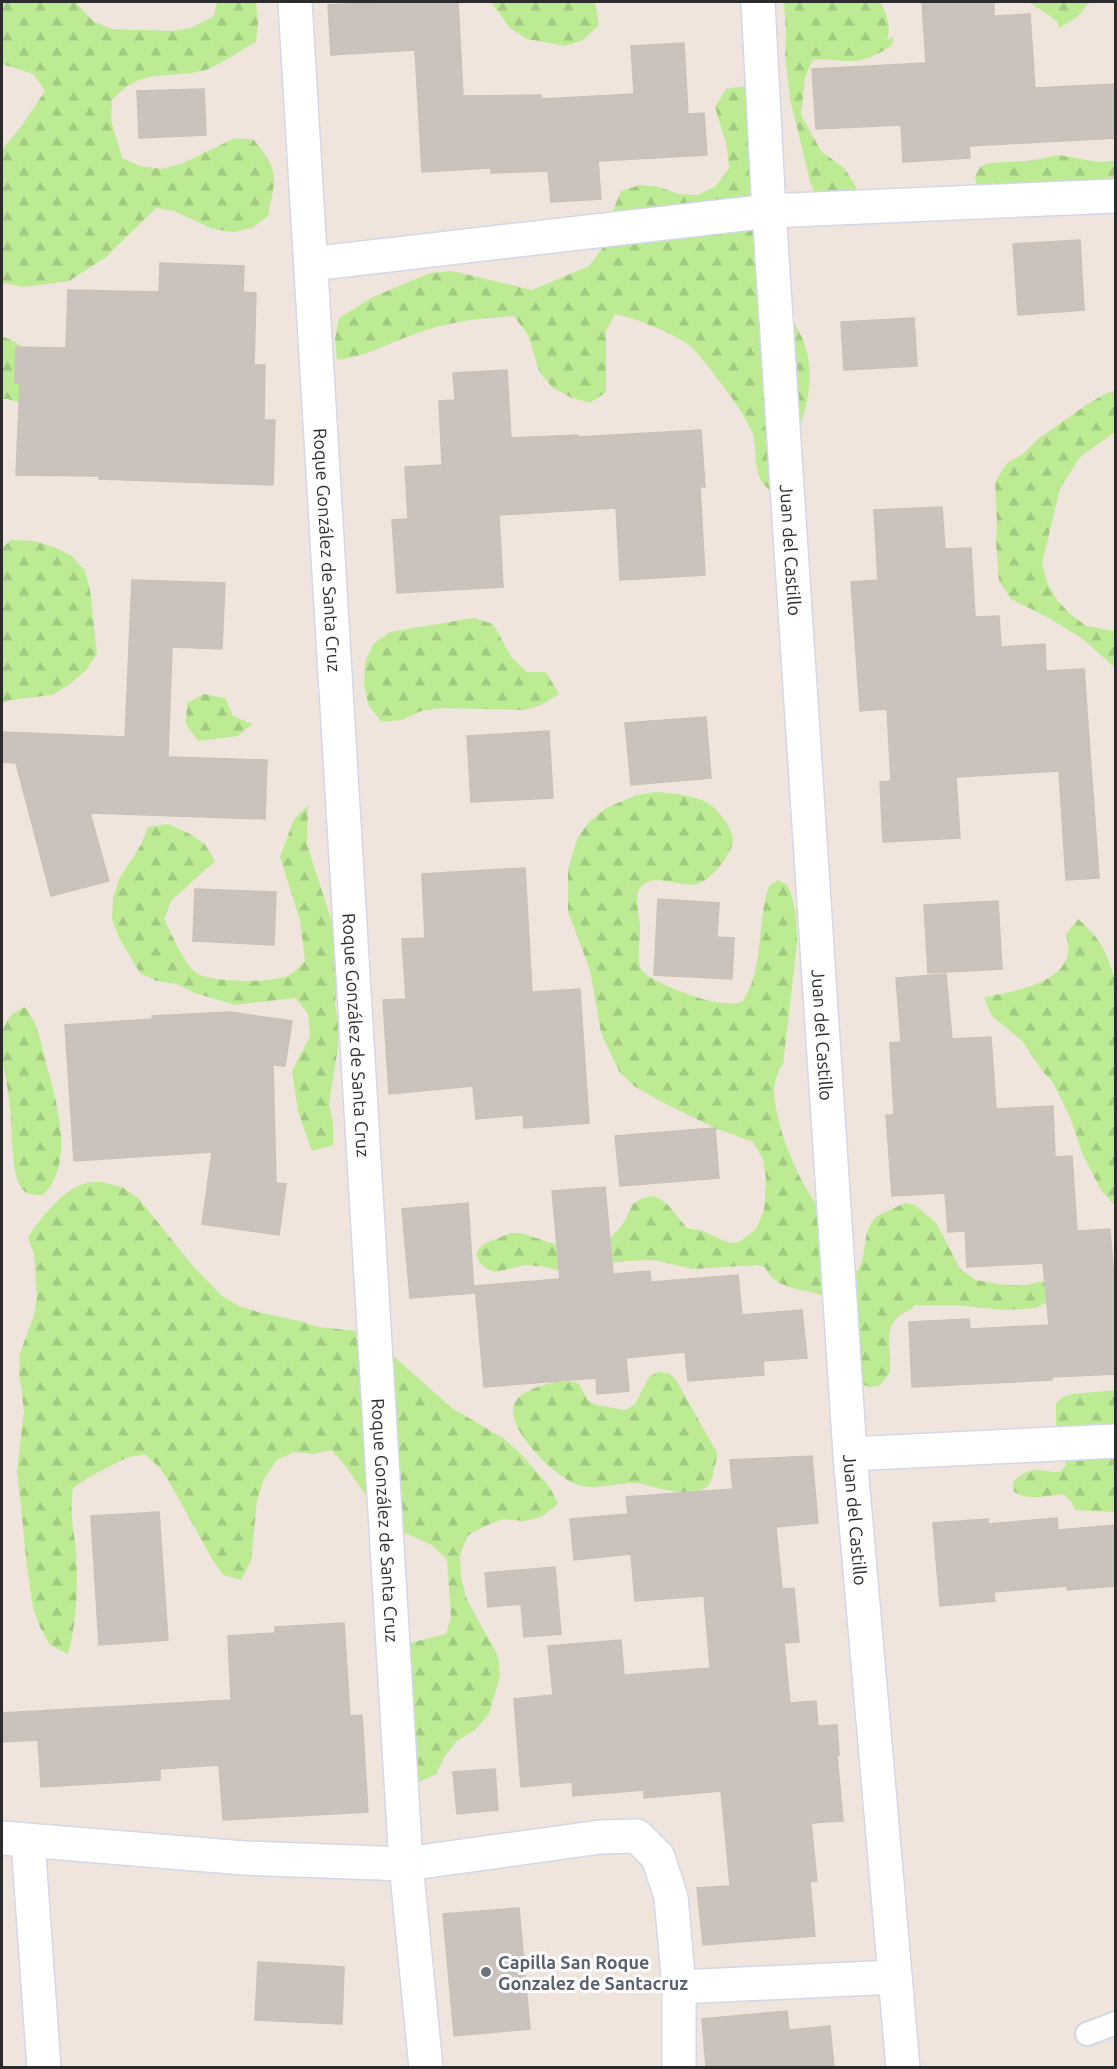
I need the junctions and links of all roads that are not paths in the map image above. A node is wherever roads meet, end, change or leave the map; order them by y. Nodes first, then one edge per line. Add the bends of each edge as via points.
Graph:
1 (295, 2) edge
2 (758, 2) edge
3 (1116, 196) edge
4 (769, 211) junction
5 (311, 264) junction
6 (1116, 1441) edge
7 (850, 1455) junction
8 (15, 1840) edge
9 (406, 1864) junction
10 (894, 1977) junction
11 (679, 1987) junction
12 (1116, 2023) edge
13 (1087, 2034) dead end
14 (44, 2067) edge
15 (426, 2067) edge
16 (679, 2067) edge
17 (903, 2067) edge

1 - 5 street, Roque González de Santa Cruz
2 - 4 street, Juan del Castillo
3 - 4 street
4 - 5 street
4 - 7 street, Juan del Castillo
5 - 9 street, Roque González de Santa Cruz
6 - 7 street
7 - 10 street, Juan del Castillo
8 - 9 street via 244,1858
8 - 14 street
9 - 11 street via 600,1837 637,1836 658,1857 671,1897
9 - 15 street, Roque González de Santa Cruz
10 - 11 street
10 - 17 street, Juan del Castillo
11 - 16 street
12 - 13 lane

